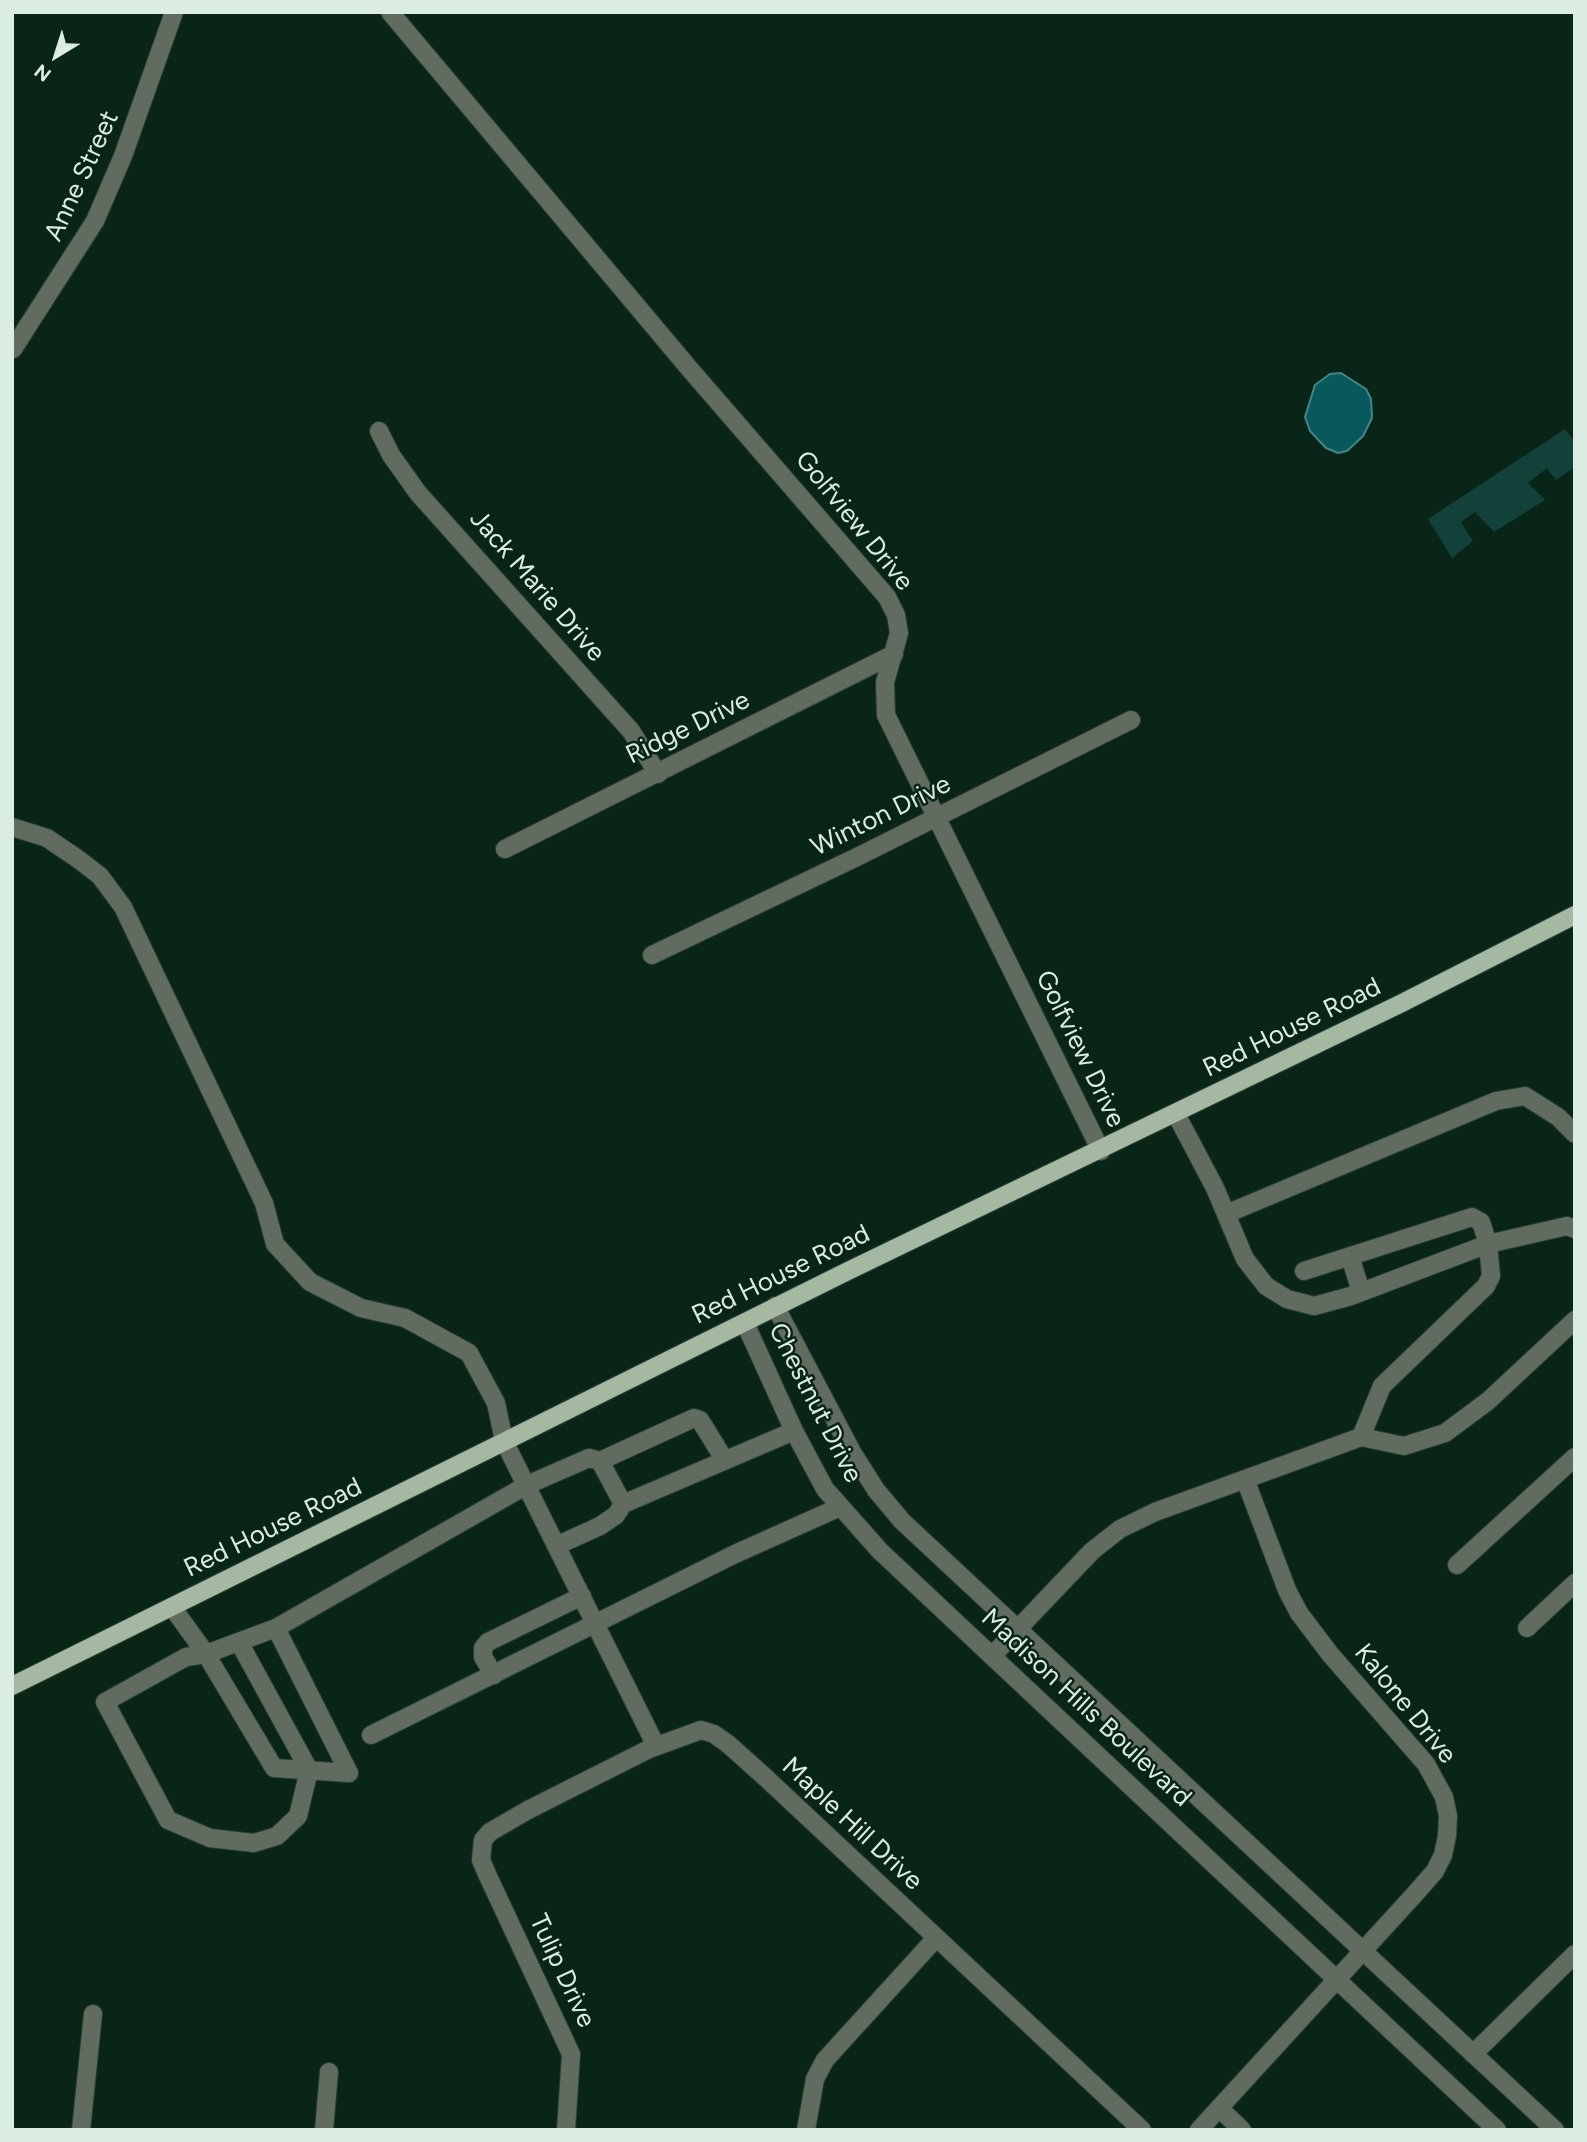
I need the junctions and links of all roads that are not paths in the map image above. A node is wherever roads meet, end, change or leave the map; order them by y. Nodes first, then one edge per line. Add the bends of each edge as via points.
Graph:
1 (174, 12) edge
2 (390, 12) edge
3 (13, 349) edge
4 (379, 431) dead end
5 (894, 654) junction
6 (1131, 720) dead end
7 (658, 774) junction
8 (938, 817) junction
9 (12, 827) edge
10 (505, 849) dead end
11 (1575, 915) edge
12 (652, 955) dead end
13 (1176, 1114) junction
14 (1575, 1134) edge
15 (1101, 1151) junction
16 (1226, 1214) junction
17 (1575, 1229) edge
18 (1488, 1244) junction
19 (1350, 1256) junction
20 (1304, 1271) dead end
21 (1361, 1292) junction
22 (775, 1307) junction
23 (1575, 1320) edge
24 (745, 1324) junction
25 (794, 1431) junction
26 (1360, 1437) junction
27 (505, 1441) junction
28 (1575, 1457) edge
29 (724, 1459) junction
30 (600, 1461) junction
31 (1245, 1479) junction
32 (527, 1485) junction
33 (623, 1503) junction
34 (839, 1507) junction
35 (558, 1545) junction
36 (1457, 1565) dead end
37 (1575, 1584) edge
38 (582, 1596) junction
39 (172, 1607) junction
40 (596, 1624) junction
41 (276, 1628) junction
42 (1527, 1628) dead end
43 (1018, 1630) junction
44 (239, 1642) junction
45 (998, 1650) junction
46 (206, 1654) junction
47 (494, 1675) junction
48 (12, 1686) edge
49 (371, 1735) dead end
50 (656, 1746) junction
51 (309, 1770) junction
52 (483, 1840) joint
53 (936, 1938) junction
54 (1362, 1952) junction
55 (1575, 1954) edge
56 (1337, 1979) junction
57 (93, 2014) dead end
58 (1474, 2054) junction
59 (329, 2072) dead end
60 (1219, 2108) junction
61 (1140, 2129) edge
62 (81, 2130) edge
63 (324, 2130) edge
64 (566, 2130) edge
65 (806, 2130) edge
66 (1199, 2130) edge
67 (1241, 2130) edge
68 (1497, 2130) edge
69 (1555, 2130) edge

1 - 3 street, Anne Street via 96,221
2 - 5 street, Golfview Drive via 874,580 896,615 899,633
4 - 7 street, Jack Marie Drive via 418,493 631,731
5 - 7 street, Ridge Drive
5 - 8 street, Golfview Drive via 885,682 886,715
6 - 8 street, Winton Drive
7 - 10 street, Ridge Drive
8 - 12 street, Winton Drive
8 - 15 street, Golfview Drive
9 - 27 street via 47,838 78,859 100,876 123,907 264,1203 275,1244 310,1282 360,1308 405,1318 468,1353 496,1403
11 - 13 main road, Red House Road
13 - 15 main road, Red House Road
13 - 16 street
14 - 16 street via 1525,1096 1496,1101
15 - 22 main road, Red House Road
16 - 21 street via 1254,1275 1287,1299 1314,1306
17 - 18 street via 1567,1226
18 - 19 street via 1481,1222 1472,1217
18 - 21 street
18 - 26 street via 1491,1276 1486,1286 1382,1386
19 - 20 street
19 - 21 street
22 - 24 main road, Red House Road
22 - 43 street, Madison Hills Boulevard via 876,1490 928,1547
23 - 26 street via 1488,1401 1445,1433 1404,1446
24 - 25 street, Chestnut Drive
24 - 27 main road, Red House Road
25 - 29 street
25 - 34 street, Chestnut Drive
26 - 31 street
27 - 32 street
27 - 39 main road, Red House Road
28 - 36 street
29 - 30 street via 700,1419 694,1418
29 - 33 street
30 - 32 street via 589,1458
30 - 33 street
31 - 43 street via 1120,1529 1092,1551
31 - 54 street, Kalone Drive via 1299,1612 1413,1747 1444,1797 1448,1816 1443,1855 1428,1879
32 - 35 street
32 - 41 street
33 - 35 street via 616,1515 600,1526
34 - 40 street
34 - 45 street, Madison Hills Boulevard via 902,1572
35 - 38 street
37 - 42 street
38 - 40 street
38 - 47 street via 488,1642 484,1657
39 - 46 street
39 - 48 main road, Red House Road
40 - 47 street
40 - 50 street
41 - 44 street
41 - 51 street via 349,1773
43 - 45 street
43 - 54 street, Madison Hills Boulevard
44 - 46 street
44 - 51 street
45 - 56 street, Madison Hills Boulevard
46 - 51 street via 274,1768
46 - 51 street via 186,1657 105,1702 168,1820 210,1838 254,1843 277,1836 298,1816
47 - 49 street
50 - 52 street, Maple Hill Drive via 528,1810
50 - 53 street, Maple Hill Drive via 688,1732 714,1734
52 - 64 street, Tulip Drive via 481,1860 571,2053
53 - 61 street, Maple Hill Drive
53 - 65 street via 825,2060 815,2079
54 - 56 street
54 - 58 street, Madison Hills Boulevard
55 - 58 street
56 - 60 street
56 - 68 street, Madison Hills Boulevard
57 - 62 street
58 - 69 street, Madison Hills Boulevard
59 - 63 street
60 - 66 street
60 - 67 street

